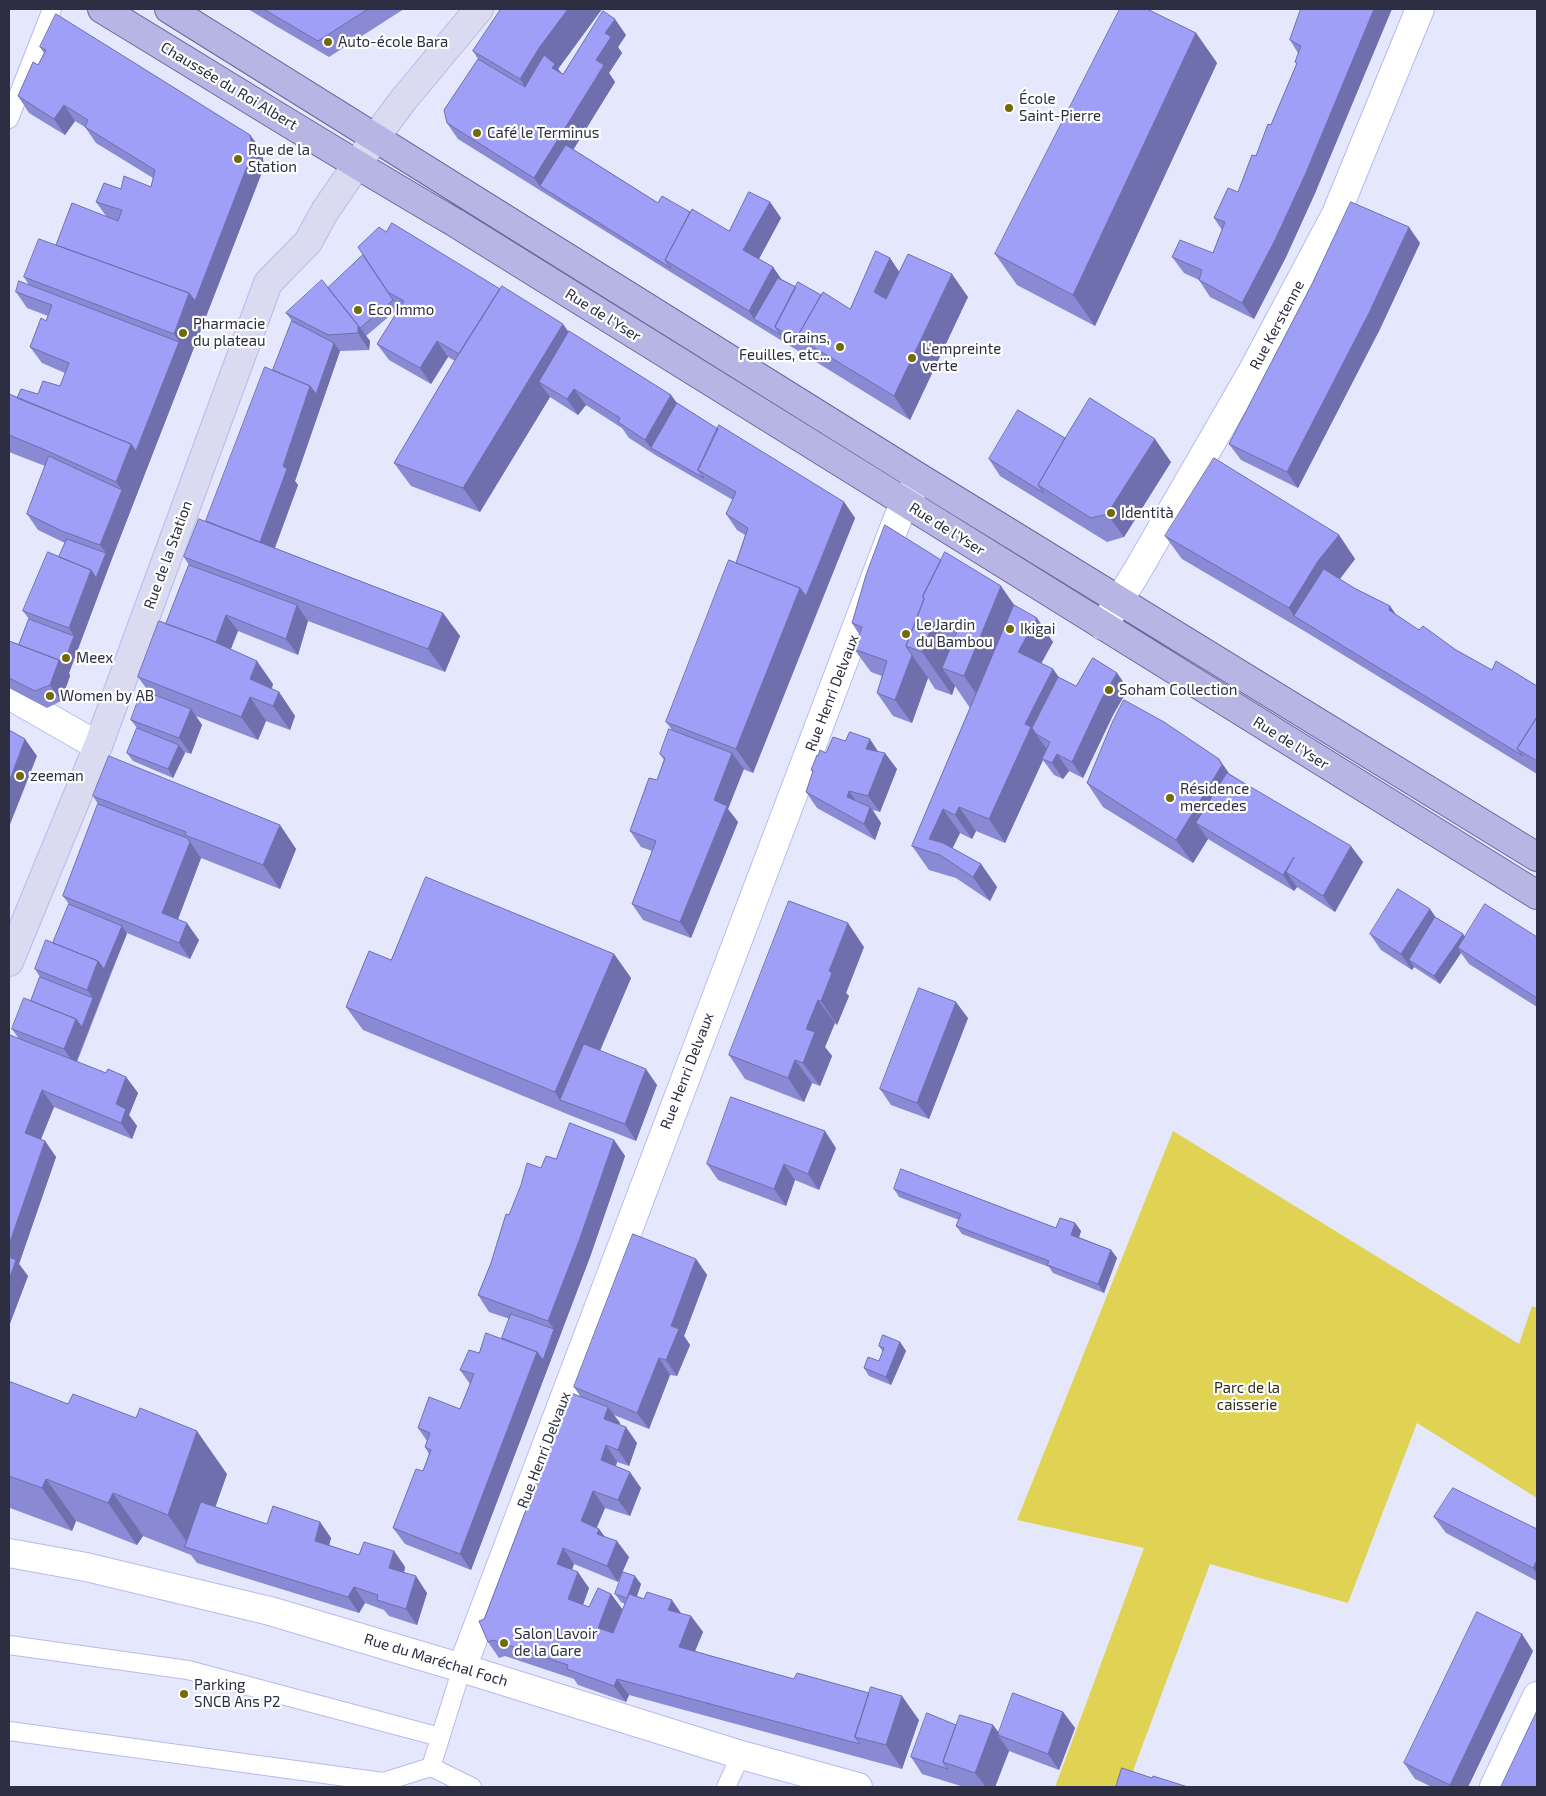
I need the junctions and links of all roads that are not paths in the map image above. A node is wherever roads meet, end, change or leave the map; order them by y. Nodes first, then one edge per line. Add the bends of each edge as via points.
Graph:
1 (52, 9) edge
2 (102, 9) edge
3 (169, 9) edge
4 (479, 9) edge
5 (1420, 9) edge
6 (9, 119) edge
7 (374, 138) junction
8 (356, 165) junction
9 (920, 478) junction
10 (904, 503) junction
11 (1119, 600) junction
12 (1103, 626) junction
13 (9, 695) edge
14 (98, 746) junction
15 (1537, 857) edge
16 (1537, 895) edge
17 (9, 962) edge
18 (9, 1553) edge
19 (9, 1645) edge
20 (462, 1668) junction
21 (1537, 1696) edge
22 (9, 1731) edge
23 (440, 1737) junction
24 (741, 1755) junction
25 (431, 1767) junction
26 (472, 1787) edge
27 (726, 1787) edge
28 (858, 1787) edge
29 (1494, 1787) edge

1 - 6 lane
2 - 8 main road, Chaussée du Roi Albert
3 - 7 main road
4 - 7 street, Rue de la Station
5 - 11 street, Rue Kerstenne via 1336,214 1252,372
7 - 8 street, Rue de la Station
7 - 9 main road, Rue de l'Yser
8 - 10 main road, Rue de l'Yser via 462,227
8 - 14 street, Rue de la Station via 308,242 268,283
9 - 10 street, Rue Henri Delvaux
9 - 11 main road, Rue de l'Yser
10 - 12 main road, Rue de l'Yser
10 - 20 street, Rue Henri Delvaux
11 - 12 street, Rue Kerstenne
11 - 15 main road, Rue de l'Yser
12 - 16 main road, Rue de l'Yser
13 - 14 street
14 - 17 street, Rue de la Station
18 - 20 street, Rue du Maréchal Foch via 86,1567 270,1611
19 - 23 lane via 188,1670
20 - 23 lane
20 - 24 street, Rue du Maréchal Foch
21 - 29 street
22 - 25 lane via 383,1782
23 - 25 lane
24 - 27 lane
24 - 28 street, Rue du Maréchal Foch
25 - 26 lane

